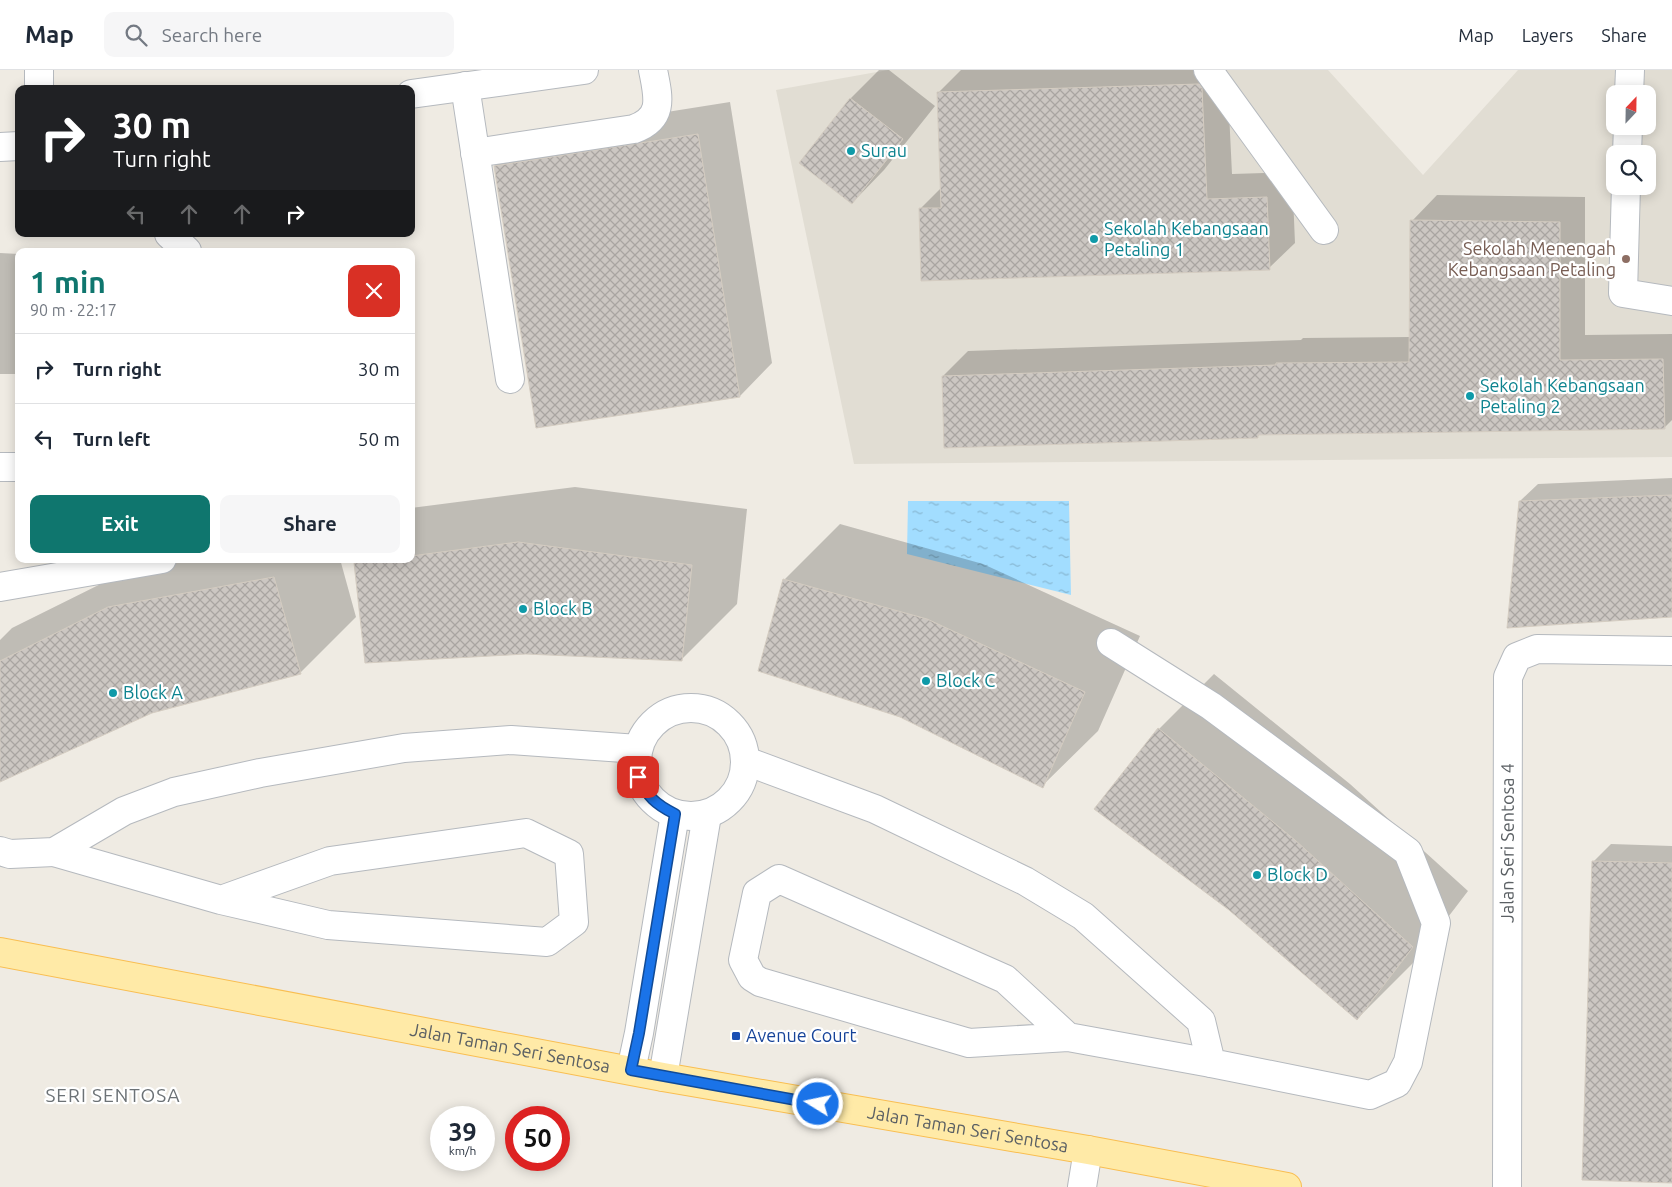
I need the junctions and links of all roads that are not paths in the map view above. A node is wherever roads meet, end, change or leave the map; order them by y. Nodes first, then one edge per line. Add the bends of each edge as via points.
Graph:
1 (39, 70) edge
2 (584, 70) edge
3 (653, 70) edge
4 (1208, 70) edge
5 (1630, 70) edge
6 (40, 85) edge
7 (1629, 85) edge
8 (465, 86) junction
9 (415, 93) edge
10 (15, 146) edge
11 (0, 147) edge
12 (475, 153) junction
13 (1626, 195) edge
14 (1324, 230) dead end
15 (172, 237) edge
16 (184, 248) edge
17 (1672, 301) edge
18 (510, 379) dead end
19 (0, 467) edge
20 (15, 467) edge
21 (139, 563) edge
22 (0, 587) edge
23 (1111, 642) dead end
24 (1672, 651) edge
25 (638, 749) junction
26 (746, 761) junction
27 (675, 814) junction
28 (707, 814) junction
29 (0, 851) edge
30 (54, 852) junction
31 (221, 900) junction
32 (0, 952) edge
33 (1068, 1037) junction
34 (1211, 1063) junction
35 (631, 1070) junction
36 (663, 1077) junction
37 (1088, 1150) junction
38 (1082, 1187) edge
39 (1287, 1187) edge
40 (1507, 1187) edge

1 - 6 street
2 - 8 street
3 - 12 street via 657,108 645,125
4 - 14 street
5 - 7 street
8 - 9 street
8 - 12 street
10 - 11 street
12 - 18 street
13 - 17 street via 1623,293
15 - 16 street
19 - 20 street
21 - 22 street
23 - 34 street via 1211,706 1408,852 1436,923 1408,1062 1397,1083 1370,1095
24 - 40 street, Jalan Seri Sentosa 4 via 1537,649 1517,656 1508,677
25 - 26 street via 645,732 661,717 678,709 690,708 708,711 727,721 742,742
25 - 27 street via 638,777 647,794 658,806
25 - 30 street via 511,740 404,748 270,771 174,792 124,811
26 - 28 street via 742,781 733,797
26 - 34 street via 875,809 1025,881 1083,916 1201,1021
27 - 28 street
27 - 35 street
28 - 36 street
29 - 30 street via 10,854
30 - 31 street
31 - 31 street via 328,925 547,942 574,922 569,854 526,832 330,861
32 - 35 main road, Jalan Taman Seri Sentosa
33 - 33 street via 969,1043 760,982 752,977 743,960 757,893 779,879 1005,979
33 - 34 street
35 - 36 main road, Jalan Taman Seri Sentosa
36 - 37 main road, Jalan Taman Seri Sentosa
37 - 38 street
37 - 39 main road, Jalan Taman Seri Sentosa

